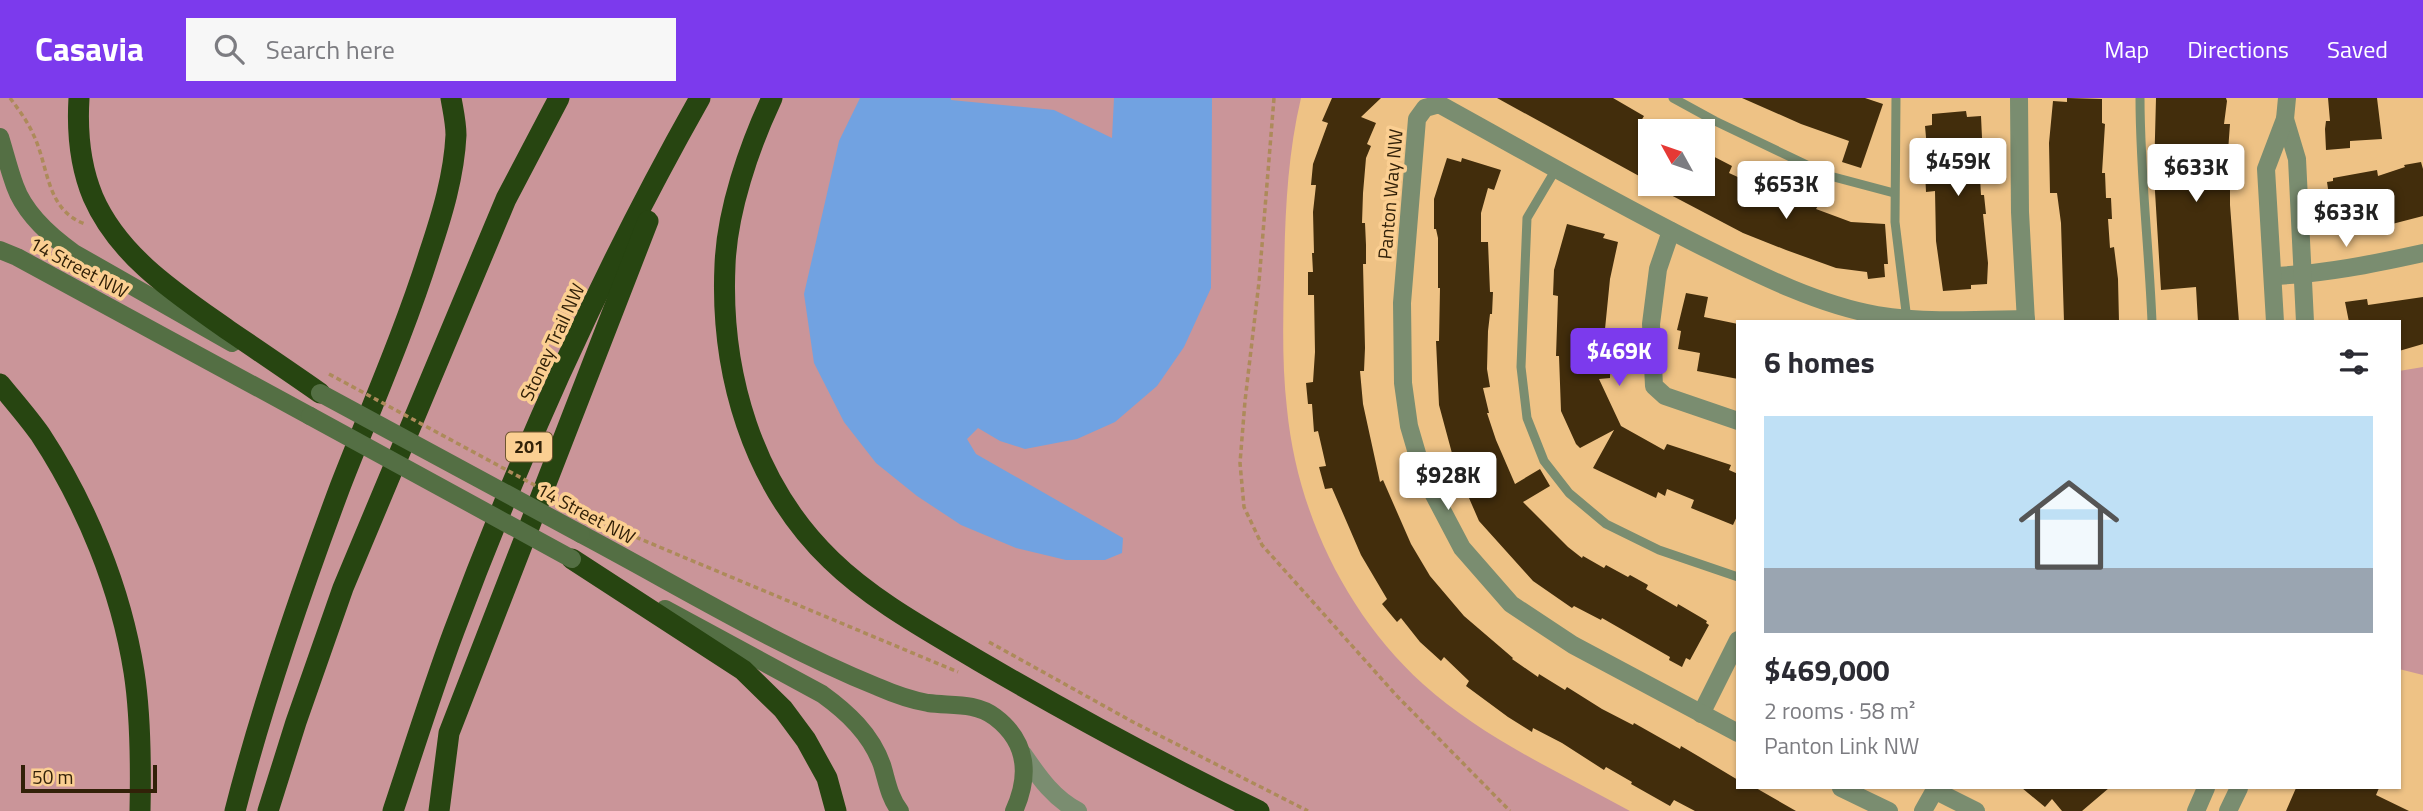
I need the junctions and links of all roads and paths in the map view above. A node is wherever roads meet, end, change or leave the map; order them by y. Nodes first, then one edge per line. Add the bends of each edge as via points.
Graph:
1 (79, 98) edge
2 (451, 98) edge
3 (559, 98) edge
4 (700, 98) edge
5 (772, 98) edge
6 (1274, 98) edge
7 (1673, 98) edge
8 (1896, 98) edge
9 (2019, 98) edge
10 (2140, 98) edge
11 (2287, 98) edge
12 (1422, 103) edge
13 (688, 120) junction
14 (2285, 120) junction
15 (0, 137) edge
16 (1556, 169) junction
17 (1894, 193) junction
18 (1671, 231) junction
19 (0, 250) edge
20 (2423, 253) edge
21 (2304, 275) junction
22 (2273, 276) junction
23 (1907, 320) edge
24 (1943, 320) edge
25 (2026, 320) edge
26 (2152, 320) edge
27 (2275, 320) edge
28 (2305, 320) edge
29 (0, 383) edge
30 (325, 384) junction
31 (1736, 420) edge
32 (590, 516) dead end
33 (572, 559) junction
34 (1736, 576) edge
35 (1736, 644) edge
36 (1701, 714) junction
37 (1736, 732) edge
38 (1023, 754) junction
39 (1843, 789) edge
40 (1935, 789) edge
41 (2206, 789) edge
42 (2239, 789) edge
43 (140, 811) edge
44 (235, 811) edge
45 (268, 811) edge
46 (393, 811) edge
47 (439, 811) edge
48 (836, 811) edge
49 (900, 811) edge
50 (1014, 811) edge
51 (1078, 811) edge
52 (1259, 811) edge
53 (1510, 811) edge
54 (1889, 811) edge
55 (1923, 811) edge
56 (1976, 811) edge
57 (2196, 811) edge
58 (2228, 811) edge

1 - 30 highway via 82,160 93,198 130,251 169,289
2 - 44 highway via 456,132 452,174 438,227 298,603 254,734
3 - 45 highway via 506,199 343,588
4 - 13 highway, Stoney Trail NW / 201
5 - 52 highway via 734,203 725,263 725,326 740,404 760,461 784,503 831,560 931,632 1116,737
6 - 53 path via 1241,451 1244,507 1262,545 1396,695
7 - 17 lane via 1830,176
8 - 17 lane
9 - 25 street, Panton Way NW
10 - 26 lane
11 - 14 street
12 - 16 street, Panton Way NW via 1438,104
12 - 36 street, Panton Way NW via 1402,303 1403,383 1423,474 1462,548 1511,604 1573,645
13 - 46 highway, Stoney Trail NW / 201 via 611,268 497,522
13 - 47 highway via 449,733
14 - 21 street via 2297,159
14 - 22 street via 2266,169
15 - 30 main road, 14 Street NW via 15,187 52,238
16 - 18 street, Panton Way NW
16 - 34 lane via 1527,218 1521,367 1527,418 1544,461 1569,493 1606,524 1659,550
17 - 23 lane
18 - 23 street, Panton Way NW via 1811,296
18 - 31 street via 1658,269 1651,324 1654,386 1665,396
19 - 33 main road, 14 Street NW, bridge
20 - 21 street
21 - 22 street
21 - 28 street
22 - 27 street
23 - 24 street, Panton Way NW
29 - 43 highway via 40,434 81,508 111,576 134,671
30 - 32 path, bridge
30 - 38 main road, 14 Street NW, bridge via 581,534 815,660 912,699 983,710 1005,727
33 - 48 highway via 743,670 783,709 806,740 827,778
33 - 49 main road, 14 Street NW via 840,707 876,751
35 - 36 street
36 - 37 street, Panton Way NW
38 - 50 main road via 1025,777
38 - 51 street, 14 Street NW via 1043,783
39 - 54 street
40 - 55 street
40 - 56 street
41 - 57 street
42 - 58 street

